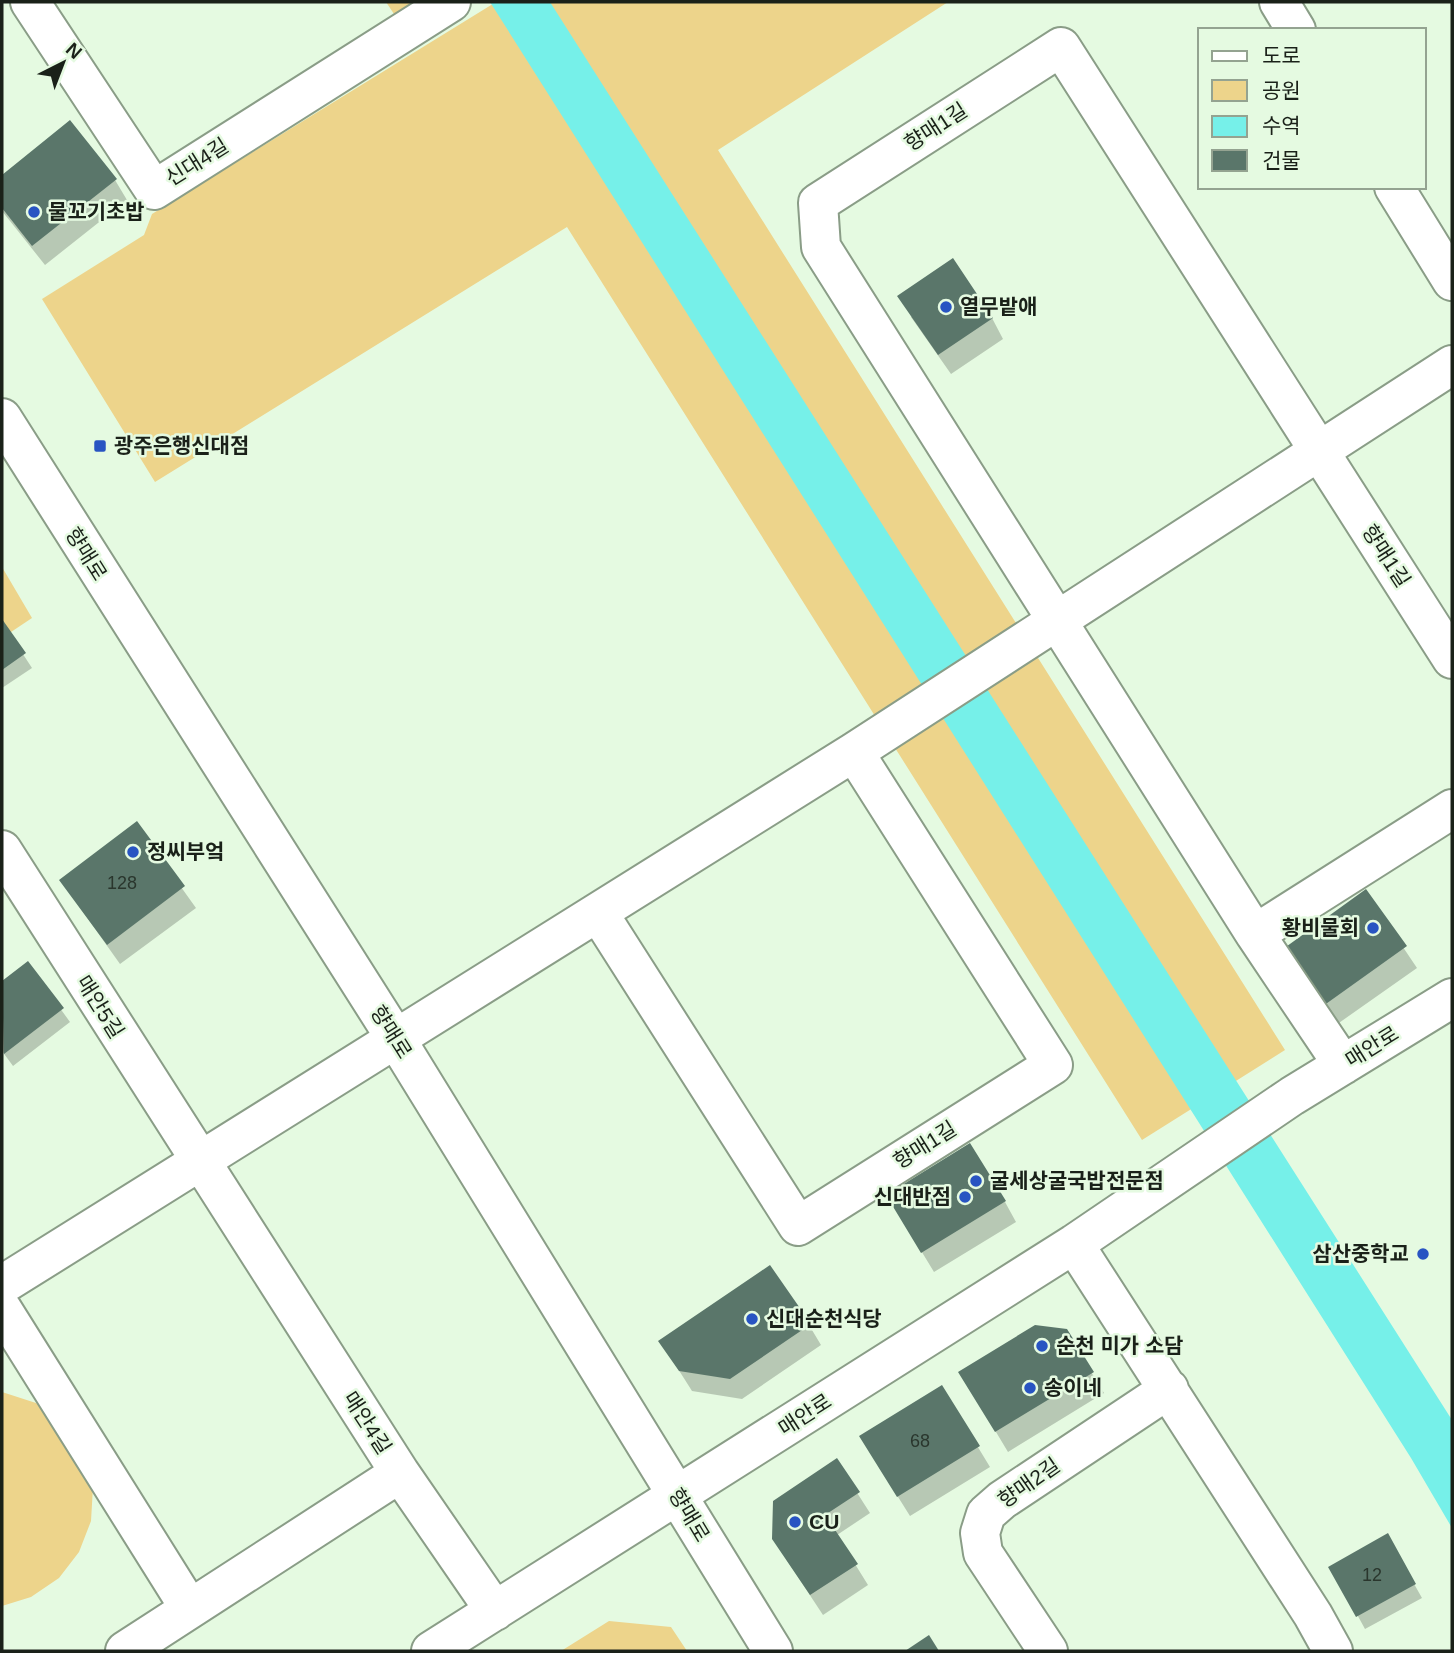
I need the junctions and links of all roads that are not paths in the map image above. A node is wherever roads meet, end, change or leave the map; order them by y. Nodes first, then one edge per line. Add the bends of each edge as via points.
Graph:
1 (30, 2) edge
2 (1279, 2) edge
3 (441, 9) edge
4 (1295, 28) edge
5 (1395, 189) edge
6 (1452, 281) edge
7 (1452, 365) edge
8 (2, 418) edge
9 (1320, 452) junction
10 (1058, 622) junction
11 (1452, 659) edge
12 (854, 752) junction
13 (1452, 809) edge
14 (2, 850) edge
15 (599, 914) junction
16 (1255, 933) junction
17 (1452, 998) edge
18 (396, 1040) junction
19 (1343, 1065) junction
20 (198, 1163) junction
21 (1074, 1244) junction
22 (2, 1285) edge
23 (2, 1309) edge
24 (1169, 1389) junction
25 (400, 1474) junction
26 (678, 1496) junction
27 (190, 1609) junction
28 (495, 1611) junction
29 (125, 1651) edge
30 (430, 1651) edge
31 (773, 1651) edge
32 (1048, 1651) edge
33 (1333, 1651) edge

1 - 3 street, 신대4길 via 154,190
2 - 4 street
5 - 6 street
7 - 9 street
8 - 18 street, 향매로
9 - 10 street
9 - 10 street, 향매1길 via 1061,47 818,203 821,247
9 - 11 street, 향매1길
10 - 12 street
10 - 16 street, 향매1길
12 - 15 street
12 - 15 street, 향매1길 via 1053,1065 798,1226
13 - 16 street
14 - 20 street, 매안5길
15 - 18 street
16 - 19 street, 향매1길
17 - 19 street, 매안로
18 - 20 street
18 - 26 street, 향매로
19 - 21 street, 매안로
20 - 22 street
20 - 25 street, 매안4길
21 - 24 street
21 - 26 street, 매안로
23 - 27 street
24 - 32 street, 향매2길 via 986,1514 980,1532 983,1553
24 - 33 street
25 - 27 street, 매안4길
25 - 28 street
26 - 28 street, 매안로
26 - 31 street, 향매로
27 - 29 street, 매안4길
28 - 30 street, 매안로

